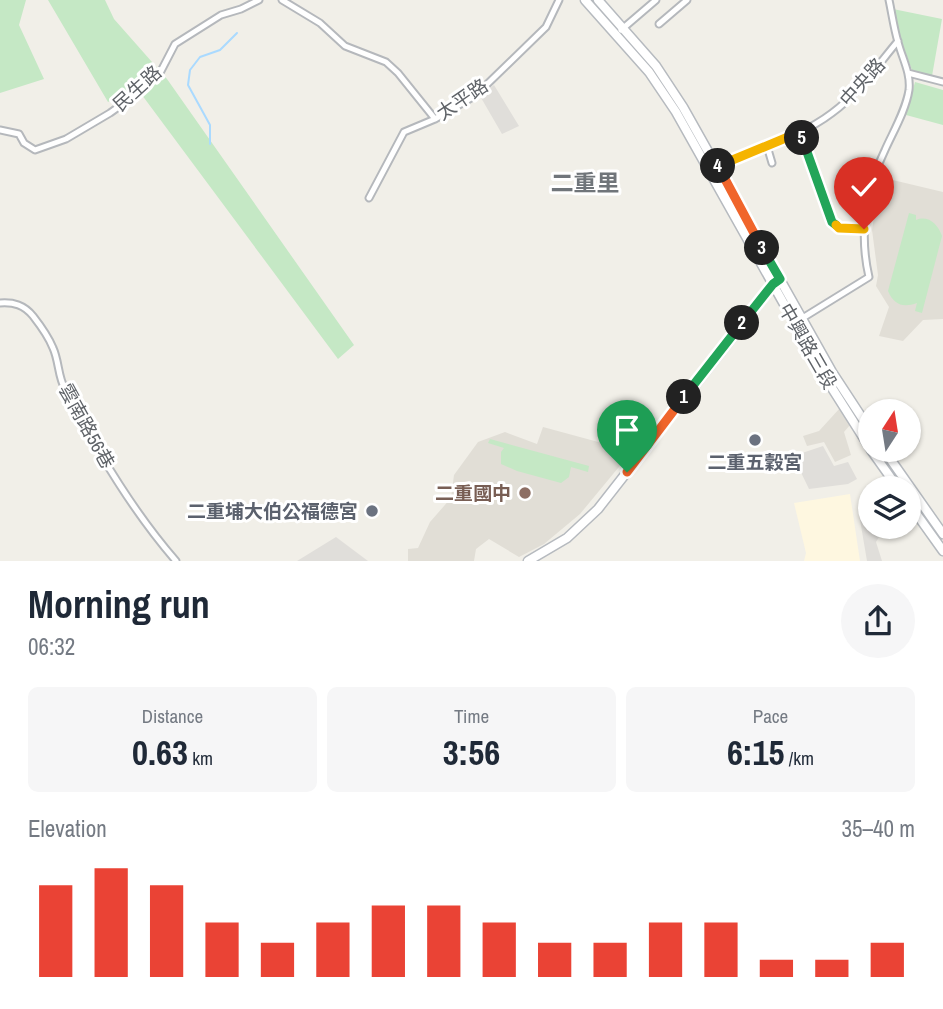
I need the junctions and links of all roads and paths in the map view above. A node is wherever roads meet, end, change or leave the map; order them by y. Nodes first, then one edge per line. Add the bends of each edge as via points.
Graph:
1 (259, 0) edge
2 (282, 0) edge
3 (559, 0) edge
4 (585, 0) edge
5 (598, 0) edge
6 (656, 0) edge
7 (687, 0) edge
8 (889, 0) edge
9 (659, 24) dead end
10 (620, 31) junction
11 (898, 41) junction
12 (908, 73) junction
13 (943, 82) edge
14 (435, 119) junction
15 (0, 130) edge
16 (800, 132) junction
17 (767, 146) junction
18 (772, 163) dead end
19 (713, 168) junction
20 (369, 198) dead end
21 (864, 229) junction
22 (776, 282) junction
23 (0, 303) edge
24 (802, 318) junction
25 (794, 322) junction
26 (858, 412) edge
27 (858, 431) edge
28 (893, 462) edge
29 (921, 520) edge
30 (940, 524) edge
31 (929, 531) junction
32 (943, 534) edge
33 (943, 551) edge
34 (176, 561) edge
35 (528, 561) edge

1 - 15 street, 民生路 via 221,15 175,44 161,71 131,98 65,139 35,150 19,134
2 - 14 street via 320,23 345,46 386,62
3 - 14 street, 太平路 via 539,35 476,95
4 - 10 main road
5 - 10 main road
6 - 10 street
7 - 9 street
8 - 11 street
10 - 19 main road via 656,66 677,96
11 - 12 street
11 - 16 street, 中央路 via 847,101
12 - 13 street
12 - 21 street via 909,89 871,185
14 - 20 street, 太平路 via 404,132
16 - 17 street, 中央路
16 - 21 street via 832,222 839,228
17 - 18 street
17 - 19 street, 中央路
19 - 22 main road
21 - 24 street via 869,277
22 - 24 main road
22 - 25 main road, 中興路三段
22 - 35 main road via 598,509 567,538
23 - 34 street, 雲南路56巷 via 24,307 34,318 53,348 63,386 135,511
24 - 25 street
24 - 26 main road
25 - 27 main road, 中興路三段
28 - 30 main road
29 - 31 main road
30 - 31 street
30 - 32 main road
31 - 33 main road

